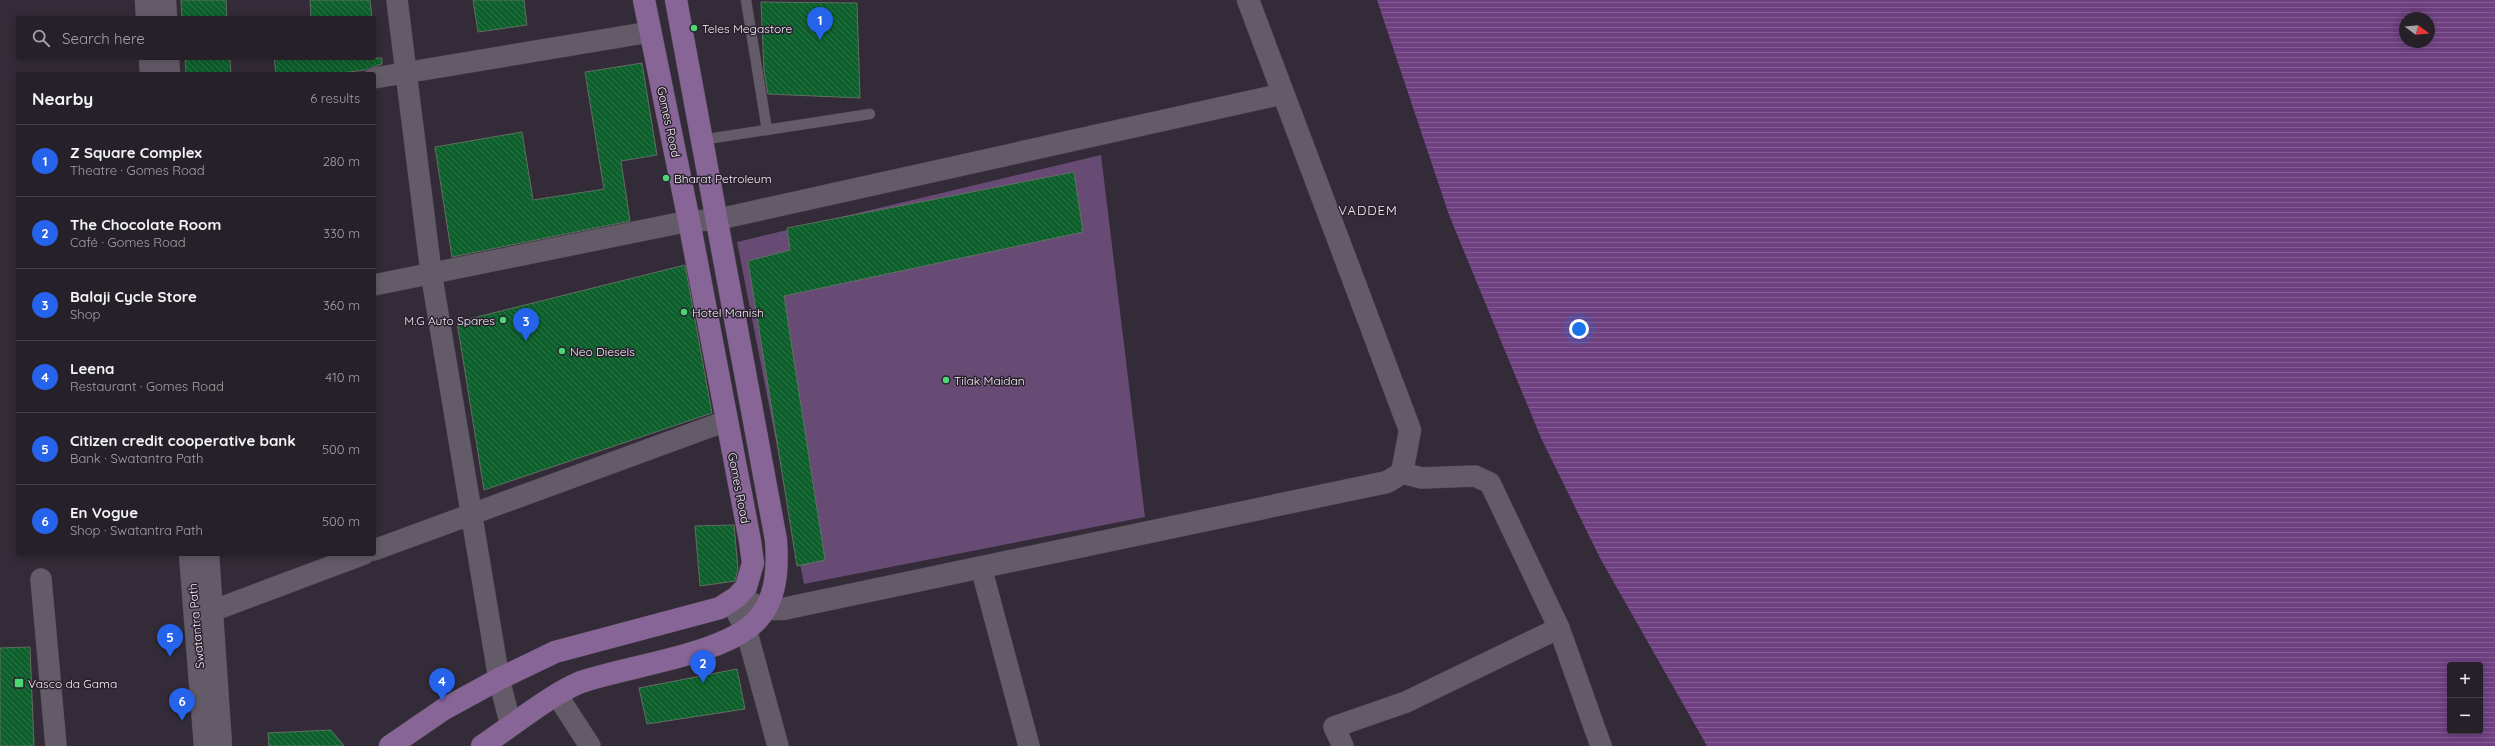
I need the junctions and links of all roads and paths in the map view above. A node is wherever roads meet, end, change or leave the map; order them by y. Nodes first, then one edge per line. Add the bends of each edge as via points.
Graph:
1 (146, 0) edge
2 (165, 0) edge
3 (397, 0) edge
4 (644, 0) edge
5 (676, 0) edge
6 (746, 0) edge
7 (1248, 0) edge
8 (147, 16) edge
9 (166, 16) edge
10 (650, 32) junction
11 (150, 60) edge
12 (168, 60) edge
13 (151, 72) edge
14 (169, 72) edge
15 (406, 73) junction
16 (376, 78) edge
17 (1282, 94) junction
18 (870, 114) dead end
19 (767, 130) junction
20 (701, 140) junction
21 (715, 220) junction
22 (689, 222) junction
23 (431, 272) junction
24 (376, 285) edge
25 (726, 421) junction
26 (1402, 473) junction
27 (472, 514) junction
28 (376, 549) edge
29 (190, 556) edge
30 (208, 556) edge
31 (359, 556) edge
32 (981, 567) junction
33 (40, 579) dead end
34 (734, 600) junction
35 (764, 608) junction
36 (204, 614) junction
37 (1559, 628) junction
38 (746, 629) junction
39 (499, 679) junction
40 (558, 695) junction
41 (511, 726) junction
42 (56, 746) edge
43 (205, 746) edge
44 (221, 746) edge
45 (390, 746) edge
46 (482, 746) edge
47 (590, 746) edge
48 (778, 746) edge
49 (1029, 746) edge
50 (1343, 746) edge
51 (1601, 746) edge

1 - 8 street
2 - 9 street
3 - 15 street
4 - 10 main road, Gomes Road
5 - 20 main road
6 - 19 lane
7 - 17 street
10 - 15 street
10 - 22 main road, Gomes Road
11 - 13 street
12 - 14 street
15 - 16 street
15 - 23 street
17 - 21 street
17 - 26 street via 1410,430
18 - 19 lane
19 - 20 lane
20 - 21 main road
21 - 22 street
21 - 35 main road via 776,540 778,565
22 - 23 street
22 - 25 main road, Gomes Road
23 - 24 street
23 - 27 street
25 - 27 street
25 - 34 main road, Gomes Road via 753,563 746,587
26 - 32 street via 1387,482
26 - 37 street via 1422,478 1476,476 1490,483
27 - 28 street
27 - 39 street
29 - 36 street, Swatantra Path
30 - 36 street, Swatantra Path
31 - 36 street
32 - 35 street via 783,609
32 - 49 street
33 - 42 street
34 - 35 street
34 - 38 street
34 - 39 main road via 708,612 555,652
35 - 38 main road via 755,622
36 - 43 street, Swatantra Path
36 - 44 street, Swatantra Path
37 - 50 street via 1406,702 1334,728
37 - 51 street
38 - 40 main road via 701,649 580,682
38 - 48 street
39 - 41 street
39 - 45 main road via 444,709
40 - 41 main road
40 - 47 street
41 - 46 main road

